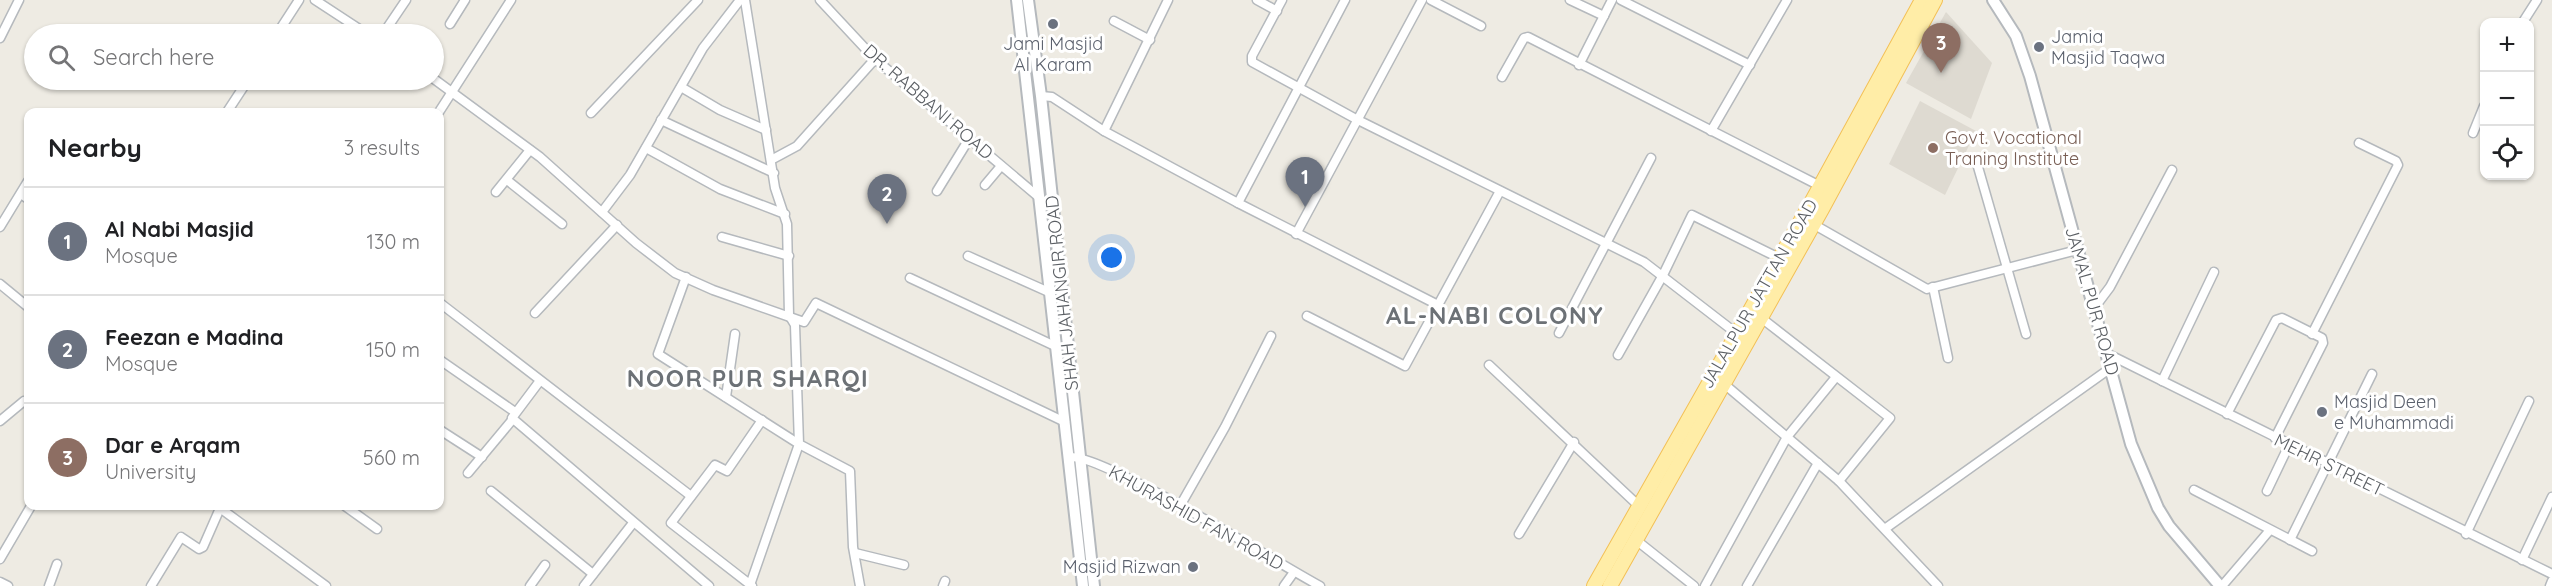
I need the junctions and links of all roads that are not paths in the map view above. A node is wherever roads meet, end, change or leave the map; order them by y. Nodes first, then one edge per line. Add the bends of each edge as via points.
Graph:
1 (19, 0) edge
2 (299, 0) edge
3 (315, 0) edge
4 (406, 0) edge
5 (465, 0) edge
6 (511, 0) edge
7 (698, 0) edge
8 (742, 0) edge
9 (820, 0) edge
10 (1168, 0) edge
11 (1257, 0) edge
12 (1282, 0) edge
13 (1345, 0) edge
14 (1422, 0) edge
15 (1431, 0) edge
16 (1570, 0) edge
17 (1612, 0) edge
18 (1621, 0) edge
19 (1787, 0) edge
20 (1922, 0) edge
21 (1935, 0) edge
22 (1993, 0) edge
23 (2537, 0) edge
24 (1018, 1) edge
25 (1277, 11) junction
26 (1604, 16) junction
27 (2526, 18) edge
28 (1114, 21) dead end
29 (283, 24) edge
30 (352, 24) edge
31 (390, 24) edge
32 (450, 24) dead end
33 (1481, 26) dead end
34 (0, 38) edge
35 (1150, 40) junction
36 (875, 59) junction
37 (1579, 65) junction
38 (1750, 65) junction
39 (1502, 77) dead end
40 (444, 86) edge
41 (1298, 86) junction
42 (681, 87) junction
43 (242, 90) edge
44 (451, 91) junction
45 (1041, 96) junction
46 (230, 108) edge
47 (441, 108) edge
48 (591, 114) dead end
49 (2480, 116) edge
50 (1356, 119) junction
51 (661, 120) junction
52 (766, 130) junction
53 (1104, 131) junction
54 (1711, 131) junction
55 (2473, 133) dead end
56 (969, 138) junction
57 (2359, 143) dead end
58 (646, 148) junction
59 (530, 150) junction
60 (1651, 158) dead end
61 (771, 160) junction
62 (1001, 165) junction
63 (1978, 167) dead end
64 (2172, 170) dead end
65 (774, 173) junction
66 (507, 180) junction
67 (984, 185) dead end
68 (1820, 186) junction
69 (24, 188) edge
70 (937, 191) dead end
71 (1500, 191) junction
72 (496, 192) dead end
73 (21, 194) junction
74 (24, 196) edge
75 (1041, 199) junction
76 (1238, 203) junction
77 (1816, 206) junction
78 (602, 212) junction
79 (785, 214) junction
80 (562, 224) dead end
81 (1813, 224) junction
82 (617, 225) junction
83 (0, 227) edge
84 (1296, 234) junction
85 (722, 237) dead end
86 (1607, 244) junction
87 (2077, 250) junction
88 (789, 256) junction
89 (968, 256) dead end
90 (1779, 258) junction
91 (2007, 268) junction
92 (2214, 272) dead end
93 (1663, 275) junction
94 (686, 277) junction
95 (910, 278) dead end
96 (0, 284) edge
97 (1933, 287) junction
98 (1051, 293) junction
99 (24, 304) edge
100 (1438, 305) junction
101 (444, 306) edge
102 (2095, 307) junction
103 (535, 313) dead end
104 (789, 315) junction
105 (1307, 316) dead end
106 (1760, 317) junction
107 (1559, 333) dead end
108 (1736, 333) junction
109 (735, 334) dead end
110 (2026, 334) dead end
111 (2313, 334) junction
112 (1271, 336) dead end
113 (1057, 347) junction
114 (2108, 354) junction
115 (1618, 355) dead end
116 (1948, 358) dead end
117 (444, 363) edge
118 (1727, 363) junction
119 (1489, 365) dead end
120 (2112, 367) junction
121 (2373, 374) dead end
122 (1836, 377) junction
123 (2162, 381) junction
124 (539, 382) junction
125 (1723, 383) junction
126 (726, 397) junction
127 (24, 401) dead end
128 (2529, 401) dead end
129 (2228, 414) junction
130 (514, 416) junction
131 (762, 420) junction
132 (0, 421) edge
133 (1065, 422) junction
134 (444, 433) edge
135 (1787, 437) junction
136 (2275, 438) junction
137 (1574, 442) junction
138 (799, 444) junction
139 (2289, 445) junction
140 (482, 457) junction
141 (1075, 457) junction
142 (1818, 463) junction
143 (2328, 464) junction
144 (468, 473) dead end
145 (1839, 481) junction
146 (2194, 490) dead end
147 (490, 491) dead end
148 (2267, 491) dead end
149 (691, 496) junction
150 (2552, 497) edge
151 (1180, 506) junction
152 (1640, 507) junction
153 (29, 510) edge
154 (220, 510) edge
155 (225, 510) edge
156 (351, 510) edge
157 (633, 523) junction
158 (1886, 528) junction
159 (377, 529) dead end
160 (2270, 530) junction
161 (1519, 534) dead end
162 (2466, 534) junction
163 (1636, 540) junction
164 (2290, 540) junction
165 (2312, 551) dead end
166 (855, 553) junction
167 (0, 559) edge
168 (2522, 560) junction
169 (57, 564) dead end
170 (545, 565) dead end
171 (904, 565) dead end
172 (1294, 572) junction
173 (592, 574) junction
174 (2552, 574) edge
175 (0, 582) edge
176 (2552, 582) edge
177 (8, 586) edge
178 (50, 586) edge
179 (151, 586) edge
180 (326, 586) edge
181 (530, 586) edge
182 (584, 586) edge
183 (709, 586) edge
184 (751, 586) edge
185 (860, 586) edge
186 (1083, 586) edge
187 (1094, 586) edge
188 (1284, 586) edge
189 (1320, 586) edge
190 (1594, 586) edge
191 (1610, 586) edge
192 (1694, 586) edge
193 (1705, 586) edge
194 (1747, 586) edge
195 (1938, 586) edge
196 (2221, 586) edge
197 (2550, 586) edge

1 - 34 street
2 - 29 street
3 - 30 street
4 - 31 street
5 - 32 street
6 - 44 street
7 - 48 street
8 - 42 street via 703,48
8 - 52 street
9 - 36 street, DR. RABBANI ROAD
10 - 35 street
11 - 25 street
12 - 25 street
13 - 41 street
14 - 50 street
15 - 33 street
16 - 26 street
17 - 26 street
18 - 38 street
19 - 38 street
20 - 68 main road, JALALPUR JATTAN ROAD
21 - 77 main road, JALALPUR JATTAN ROAD
22 - 87 street, JAMAL PUR ROAD via 2016,36 2030,76
23 - 27 street
24 - 45 street, SHAH JAHANGIR ROAD
24 - 75 street, SHAH JAHANGIR ROAD
25 - 41 street via 1252,62
26 - 37 street
28 - 35 street
35 - 53 street
36 - 56 street, DR. RABBANI ROAD
36 - 61 street via 797,146
37 - 39 street via 1528,37
37 - 54 street
38 - 54 street
40 - 44 street
41 - 50 street
41 - 76 street
42 - 51 street
42 - 52 street
43 - 46 street
44 - 47 street
44 - 59 street
45 - 53 street via 1052,97
45 - 141 street, SHAH JAHANGIR ROAD
49 - 55 street
50 - 71 street
50 - 84 street
51 - 58 street
51 - 65 street
52 - 61 street
53 - 76 street
54 - 68 street
56 - 62 street, DR. RABBANI ROAD
56 - 70 street
57 - 111 street via 2398,165
58 - 78 street
58 - 79 street via 720,189
59 - 66 street
59 - 78 street
60 - 86 street
61 - 65 street
62 - 67 street
62 - 75 street, DR. RABBANI ROAD
63 - 91 street
64 - 102 street via 2110,287
65 - 79 street
66 - 72 street
66 - 80 street
68 - 77 main road, JALALPUR JATTAN ROAD
69 - 73 street
71 - 86 street
71 - 100 street
73 - 74 street
73 - 83 street
75 - 98 street, SHAH JAHANGIR ROAD
76 - 84 street
77 - 81 main road, JALALPUR JATTAN ROAD
77 - 90 main road, JALALPUR JATTAN ROAD
78 - 82 street
79 - 88 street
81 - 97 street via 1927,289
81 - 106 main road, JALALPUR JATTAN ROAD
82 - 94 street via 675,273
82 - 103 street
84 - 100 street
85 - 88 street
86 - 93 street
86 - 107 street
87 - 91 street
87 - 102 street, JAMAL PUR ROAD
88 - 104 street
89 - 98 street
90 - 93 street via 1692,215
90 - 108 main road, JALALPUR JATTAN ROAD
91 - 97 street
91 - 110 street
92 - 123 street
93 - 108 street
93 - 115 street
94 - 104 street
94 - 126 street via 658,354
95 - 113 street
96 - 99 street
97 - 116 street
98 - 113 street, SHAH JAHANGIR ROAD
100 - 105 street via 1405,366
101 - 124 street
102 - 114 street, JAMAL PUR ROAD
104 - 133 street via 806,322 816,303
104 - 138 street via 795,326
106 - 118 main road, JALALPUR JATTAN ROAD
106 - 122 street
108 - 118 main road, JALALPUR JATTAN ROAD
109 - 126 street
111 - 129 street via 2282,318 2276,320
111 - 136 street via 2322,338 2323,343
112 - 151 street
113 - 133 street, SHAH JAHANGIR ROAD
114 - 120 street, JAMAL PUR ROAD
114 - 123 street, MEHR STREET
117 - 130 street
118 - 125 main road, JALALPUR JATTAN ROAD
118 - 152 main road, JALALPUR JATTAN ROAD
119 - 137 street
120 - 158 street
120 - 196 street, JAMAL PUR ROAD via 2131,444 2148,490 2169,526
121 - 143 street
122 - 135 street
122 - 145 street via 1890,418
123 - 129 street, MEHR STREET
124 - 130 street
124 - 149 street
125 - 135 street
125 - 163 main road, JALALPUR JATTAN ROAD
126 - 131 street
127 - 132 street
128 - 162 street
129 - 136 street, MEHR STREET
130 - 140 street
130 - 157 street
131 - 138 street
131 - 149 street via 727,471 715,465
133 - 141 street, SHAH JAHANGIR ROAD
134 - 140 street
135 - 142 street
135 - 193 street
136 - 139 street, MEHR STREET
137 - 152 street
137 - 161 street
138 - 166 street via 850,471
138 - 184 street
139 - 143 street, MEHR STREET
139 - 148 street
140 - 144 street
141 - 151 street, KHURASHID FAN ROAD
141 - 186 street
141 - 187 street, SHAH JAHANGIR ROAD
142 - 145 street
142 - 194 street
143 - 162 street, MEHR STREET
143 - 164 street
145 - 158 street
146 - 160 street
147 - 173 street
149 - 184 street via 671,523
150 - 168 street
151 - 172 street, KHURASHID FAN ROAD
152 - 190 main road, JALALPUR JATTAN ROAD
153 - 167 street
154 - 179 street via 202,547 199,549 181,537
155 - 180 street
156 - 159 street
157 - 173 street
157 - 183 street
158 - 195 street
160 - 164 street
160 - 196 street
162 - 168 street, MEHR STREET
163 - 191 main road, JALALPUR JATTAN ROAD
163 - 192 street
164 - 165 street
166 - 171 street
166 - 185 street
168 - 174 street, MEHR STREET
169 - 178 street
170 - 181 street
172 - 188 street
172 - 189 street, KHURASHID FAN ROAD
173 - 182 street
175 - 177 street
176 - 197 street

